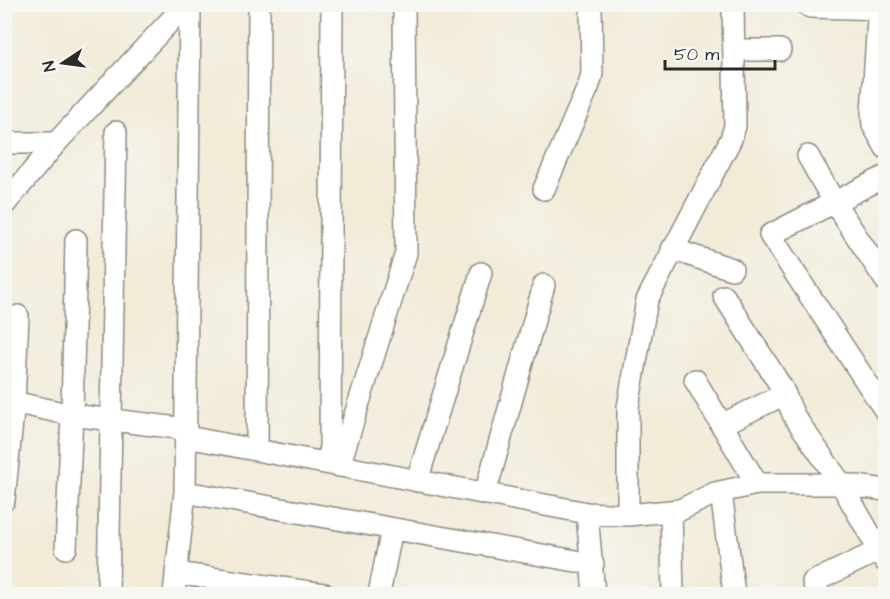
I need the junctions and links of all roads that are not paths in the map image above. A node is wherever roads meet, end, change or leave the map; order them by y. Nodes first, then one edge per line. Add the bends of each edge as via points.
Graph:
1 (188, 4) edge
2 (259, 4) edge
3 (332, 4) edge
4 (405, 4) edge
5 (591, 4) edge
6 (733, 4) edge
7 (811, 4) edge
8 (881, 5) edge
9 (734, 50) junction
10 (780, 50) dead end
11 (116, 132) dead end
12 (4, 142) edge
13 (57, 142) junction
14 (884, 144) edge
15 (808, 156) dead end
16 (885, 176) edge
17 (544, 189) dead end
18 (834, 202) junction
19 (4, 205) edge
20 (76, 240) dead end
21 (672, 249) junction
22 (732, 269) dead end
23 (481, 273) dead end
24 (885, 281) edge
25 (544, 285) dead end
26 (724, 296) dead end
27 (18, 316) dead end
28 (695, 380) dead end
29 (785, 394) junction
30 (9, 401) edge
31 (885, 412) edge
32 (72, 416) junction
33 (111, 421) junction
34 (721, 425) junction
35 (187, 433) junction
36 (257, 450) junction
37 (334, 465) junction
38 (417, 481) junction
39 (757, 484) junction
40 (842, 484) junction
41 (5, 488) edge
42 (885, 490) edge
43 (185, 492) junction
44 (722, 492) junction
45 (485, 494) junction
46 (671, 511) junction
47 (587, 513) junction
48 (628, 515) junction
49 (392, 529) junction
50 (66, 548) dead end
51 (883, 556) edge
52 (593, 564) junction
53 (176, 573) junction
54 (108, 594) edge
55 (174, 594) edge
56 (324, 594) edge
57 (379, 594) edge
58 (594, 594) edge
59 (673, 594) edge
60 (734, 594) edge
61 (819, 594) edge

1 - 13 street
1 - 35 street
2 - 36 street
3 - 37 street
4 - 37 street via 405,253
5 - 17 street via 592,74
6 - 9 street
7 - 8 main road
8 - 14 street via 872,113 873,125
9 - 10 street
9 - 21 street via 735,126 731,139
11 - 33 street
12 - 13 street
13 - 19 street
15 - 18 street
16 - 18 street
18 - 24 street
18 - 31 street via 770,235
20 - 32 street
21 - 22 street
21 - 48 street via 646,300 628,407
23 - 38 street
25 - 45 street
26 - 29 street
27 - 30 street
28 - 34 street
29 - 34 street
29 - 40 street via 794,416
30 - 32 street
30 - 41 street
32 - 33 street
32 - 50 street
33 - 35 street
33 - 54 street
34 - 39 street
35 - 36 street
35 - 43 street
36 - 37 street
37 - 38 street
38 - 45 street
39 - 40 street
39 - 44 street
40 - 42 street
40 - 51 street
43 - 49 street
43 - 53 street
44 - 46 street
44 - 60 street
45 - 47 street
46 - 48 street
46 - 59 street
47 - 48 street
47 - 52 street
49 - 52 street
49 - 57 street
51 - 61 street via 813,582
52 - 58 street
53 - 55 street
53 - 56 street

